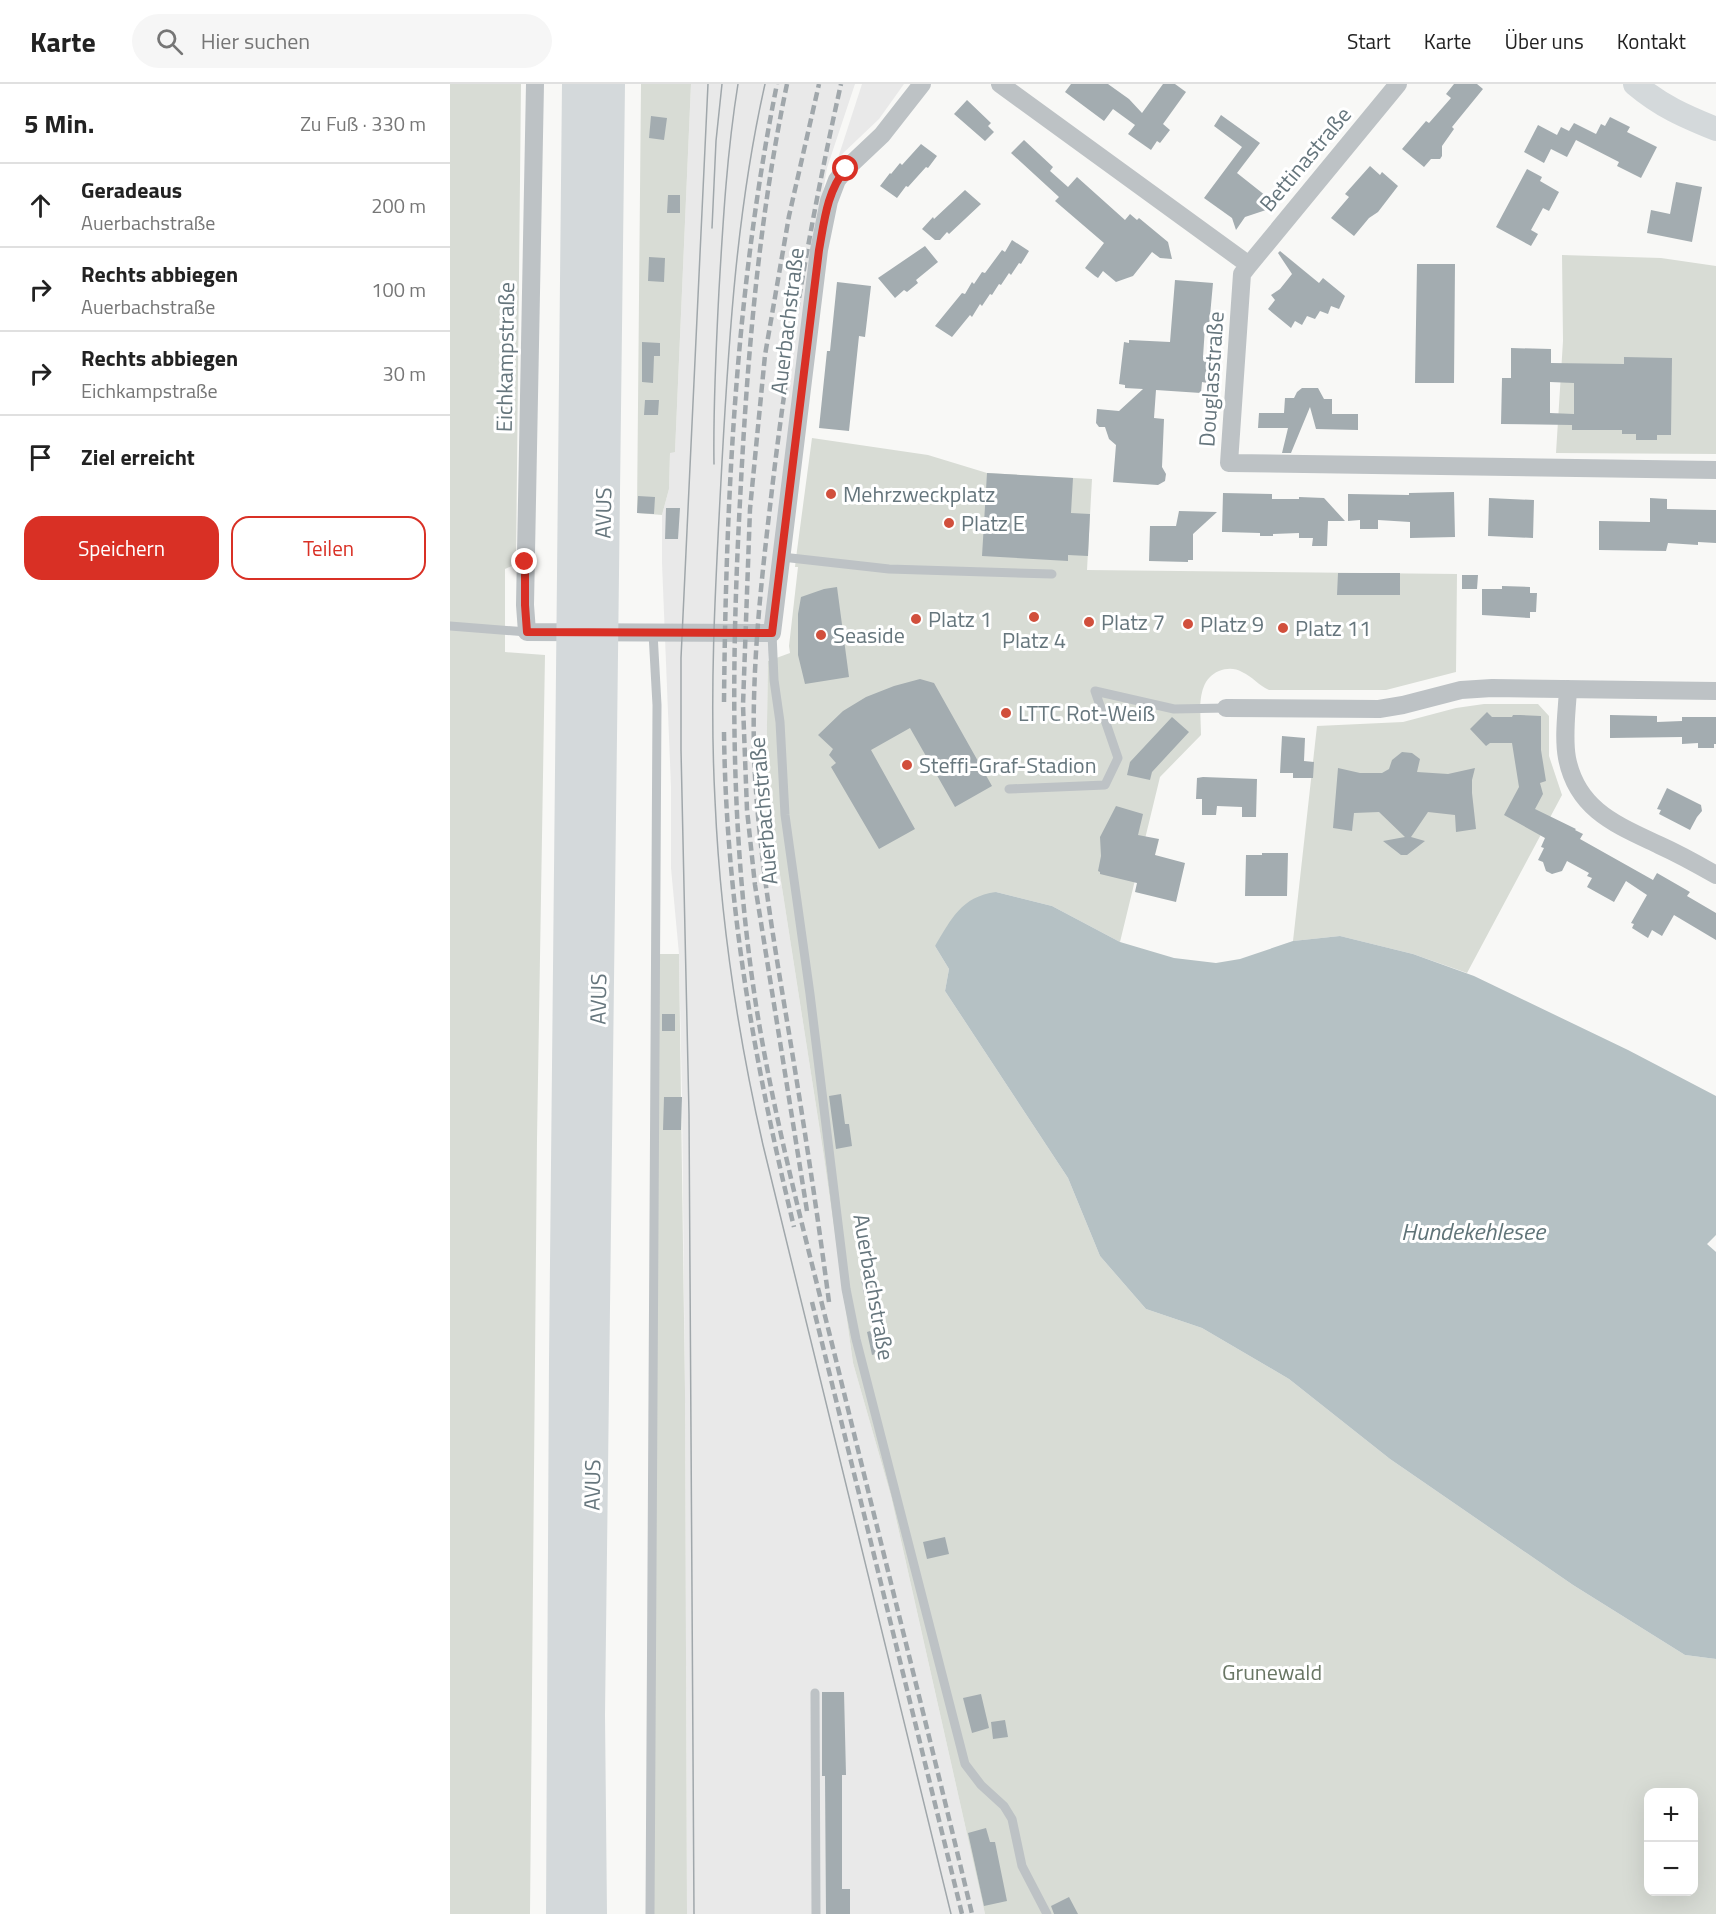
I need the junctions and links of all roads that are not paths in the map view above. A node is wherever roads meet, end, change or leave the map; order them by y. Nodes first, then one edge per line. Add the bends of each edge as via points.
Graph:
1 (535, 84) edge
2 (578, 84) edge
3 (609, 84) edge
4 (922, 84) edge
5 (1000, 84) edge
6 (1398, 84) edge
7 (1635, 84) edge
8 (1716, 129) edge
9 (1249, 265) junction
10 (1716, 470) edge
11 (782, 557) junction
12 (1052, 574) dead end
13 (587, 598) junction
14 (450, 626) edge
15 (527, 632) junction
16 (653, 633) junction
17 (772, 633) junction
18 (588, 660) junction
19 (1568, 689) junction
20 (1716, 691) edge
21 (1226, 708) joint
22 (1009, 789) dead end
23 (1716, 875) edge
24 (815, 1693) dead end
25 (562, 1914) edge
26 (591, 1914) edge
27 (650, 1914) edge
28 (816, 1914) edge
29 (1047, 1914) edge

1 - 15 street, Eichkampstraße
2 - 13 highway, AVUS
3 - 13 highway, AVUS
4 - 11 street, Auerbachstraße via 882,135 842,174 829,201 819,250
5 - 9 street
6 - 9 street, Bettinastraße
7 - 8 street via 1677,114
9 - 10 street, Douglasstraße via 1242,274 1229,463
11 - 12 lane via 889,570
11 - 17 street, Auerbachstraße
13 - 18 highway, AVUS
14 - 15 lane
15 - 16 street
16 - 17 street
16 - 27 lane via 657,717
17 - 29 lane, Auerbachstraße via 785,814 846,1289 856,1339 964,1764 1012,1819 1022,1866
18 - 25 highway, AVUS via 565,1361
18 - 26 highway, AVUS
19 - 20 street
19 - 21 street via 1461,690 1379,709
19 - 23 street via 1567,758 1578,787 1594,809 1613,823
21 - 22 lane via 1174,710 1095,691 1118,758 1105,785
24 - 28 lane

